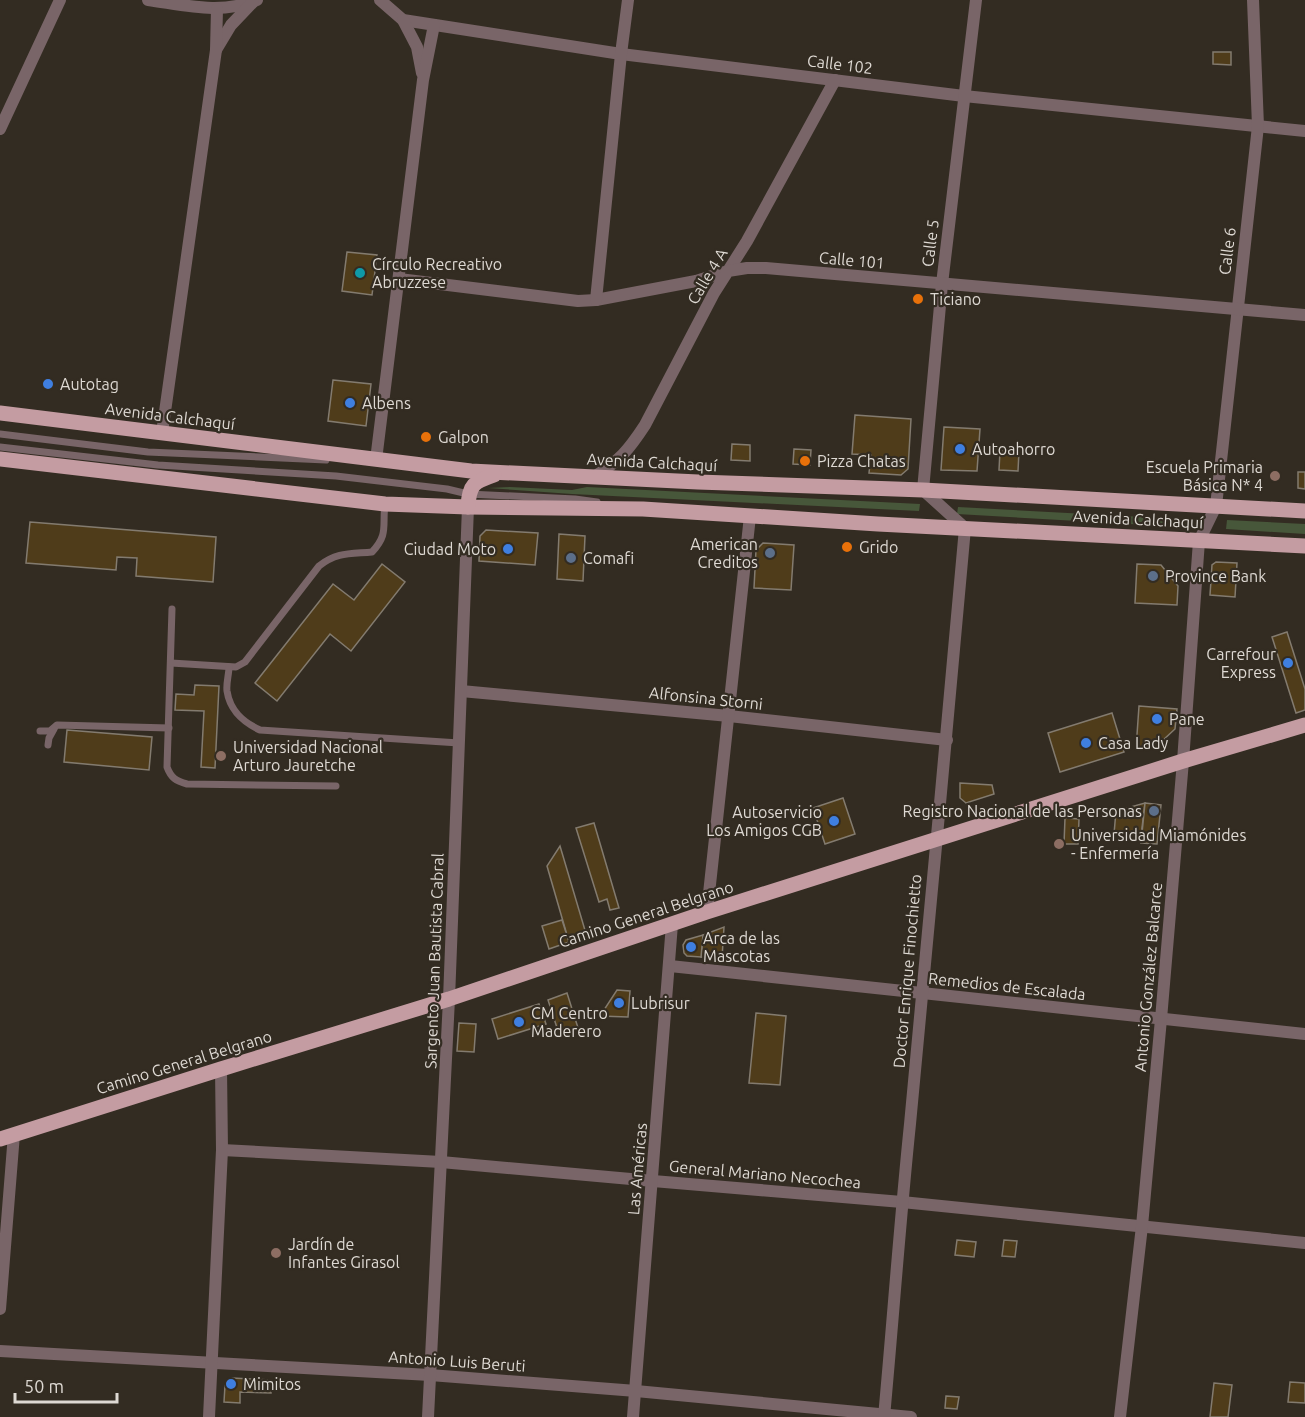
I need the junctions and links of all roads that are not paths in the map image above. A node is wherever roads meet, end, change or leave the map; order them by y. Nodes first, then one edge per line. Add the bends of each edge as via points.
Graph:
1 (60, 0) edge
2 (148, 0) edge
3 (380, 0) edge
4 (628, 0) edge
5 (976, 0) edge
6 (1253, 0) edge
7 (256, 1) edge
8 (217, 9) junction
9 (404, 21) junction
10 (434, 25) junction
11 (216, 50) junction
12 (621, 54) junction
13 (835, 80) junction
14 (423, 81) junction
15 (964, 96) junction
16 (1258, 126) junction
17 (0, 129) edge
18 (1305, 131) edge
19 (728, 271) junction
20 (399, 279) junction
21 (942, 284) junction
22 (596, 300) junction
23 (1237, 310) junction
24 (1305, 315) edge
25 (0, 413) edge
26 (162, 433) junction
27 (0, 434) edge
28 (0, 447) edge
29 (0, 459) edge
30 (376, 460) junction
31 (500, 473) junction
32 (594, 477) junction
33 (923, 490) junction
34 (468, 501) junction
35 (385, 504) junction
36 (1216, 506) junction
37 (1305, 511) edge
38 (750, 516) junction
39 (965, 528) junction
40 (1199, 541) junction
41 (1305, 546) edge
42 (172, 609) dead end
43 (171, 663) junction
44 (229, 667) junction
45 (461, 691) junction
46 (729, 716) junction
47 (57, 725) junction
48 (1305, 725) edge
49 (169, 728) junction
50 (40, 731) dead end
51 (947, 740) junction
52 (459, 743) junction
53 (48, 745) dead end
54 (1183, 761) junction
55 (336, 786) dead end
56 (936, 839) junction
57 (707, 912) junction
58 (672, 924) junction
59 (670, 966) junction
60 (922, 994) junction
61 (449, 999) junction
62 (1161, 1019) junction
63 (1305, 1034) edge
64 (221, 1069) junction
65 (7, 1136) edge
66 (222, 1150) junction
67 (441, 1162) junction
68 (653, 1181) junction
69 (902, 1202) junction
70 (1142, 1226) junction
71 (1305, 1243) edge
72 (0, 1309) edge
73 (0, 1351) edge
74 (211, 1363) junction
75 (430, 1375) junction
76 (636, 1391) junction
77 (884, 1415) edge
78 (209, 1417) edge
79 (428, 1417) edge
80 (633, 1417) edge
81 (911, 1417) edge
82 (1120, 1417) edge

1 - 17 street
2 - 8 street
3 - 9 street
4 - 12 street
5 - 15 street, Calle 5
6 - 16 street, Calle 6
7 - 8 street
7 - 11 street via 231,25
8 - 11 street
9 - 10 street, Calle 102
9 - 14 street via 417,47
10 - 12 street, Calle 102
10 - 14 street
11 - 26 street
12 - 13 street, Calle 102
12 - 22 street
13 - 15 street, Calle 102
13 - 19 street, Calle 4 A
14 - 20 street
15 - 16 street, Calle 102
15 - 21 street, Calle 5
16 - 18 street, Calle 102
16 - 23 street, Calle 6
19 - 21 street, Calle 101 via 766,268
19 - 22 street, Calle 101
19 - 32 street, Calle 4 A via 636,439 623,456
20 - 22 street, Calle 101
20 - 30 street
21 - 23 street, Calle 101
21 - 33 street, Calle 5
23 - 24 street, Calle 101
23 - 36 street, Calle 6
25 - 26 main road, Avenida Calchaquí
26 - 30 main road, Avenida Calchaquí
27 - 30 lane via 148,452
28 - 34 lane via 158,465 447,489
29 - 35 main road, Avenida Calchaquí
30 - 31 main road, Avenida Calchaquí
31 - 32 main road, Avenida Calchaquí
31 - 34 main road via 473,485
32 - 33 main road, Avenida Calchaquí
33 - 36 main road, Avenida Calchaquí
33 - 39 street
34 - 35 main road, Avenida Calchaquí
34 - 38 main road, Avenida Calchaquí
34 - 45 street, Sargento Juan Bautista Cabral
35 - 44 lane via 384,536 372,552 339,555 319,566 245,662
36 - 37 main road, Avenida Calchaquí
36 - 40 street, Antonio González Balcarce
38 - 39 main road, Avenida Calchaquí
38 - 46 street
39 - 40 main road, Avenida Calchaquí
39 - 51 street, Doctor Enrique Finochietto
40 - 41 main road, Avenida Calchaquí
40 - 54 street, Antonio González Balcarce
42 - 43 lane
43 - 44 lane
43 - 49 lane
44 - 52 lane via 227,690 232,706 246,723 260,730
45 - 46 street, Alfonsina Storni
45 - 52 street, Sargento Juan Bautista Cabral
46 - 51 street, Alfonsina Storni
46 - 57 street
47 - 49 lane
47 - 50 lane via 50,731
47 - 53 lane
48 - 54 main road, Camino General Belgrano
49 - 55 lane via 167,767 176,781
51 - 56 street, Doctor Enrique Finochietto
52 - 61 street, Sargento Juan Bautista Cabral
54 - 56 main road, Camino General Belgrano
54 - 62 street, Antonio González Balcarce
56 - 57 main road, Camino General Belgrano
56 - 60 street, Doctor Enrique Finochietto
57 - 58 main road, Camino General Belgrano
58 - 59 street, Las Américas
58 - 61 main road, Camino General Belgrano
59 - 60 street, Remedios de Escalada
59 - 68 street, Las Américas
60 - 62 street, Remedios de Escalada
60 - 69 street, Doctor Enrique Finochietto
61 - 64 main road, Camino General Belgrano
61 - 67 street, Sargento Juan Bautista Cabral
62 - 63 street, Remedios de Escalada
62 - 70 street, Antonio González Balcarce
64 - 65 main road, Camino General Belgrano
64 - 66 street
65 - 72 street
66 - 67 street, General Mariano Necochea
66 - 74 street
67 - 68 street, General Mariano Necochea
67 - 75 street, Sargento Juan Bautista Cabral
68 - 69 street, General Mariano Necochea
68 - 76 street, Las Américas
69 - 70 street, General Mariano Necochea
69 - 77 street, Doctor Enrique Finochietto
70 - 71 street, General Mariano Necochea
70 - 82 street, Antonio González Balcarce
73 - 74 street, Antonio Luis Beruti
74 - 75 street, Antonio Luis Beruti
74 - 78 street
75 - 76 street, Antonio Luis Beruti
75 - 79 street, Sargento Juan Bautista Cabral
76 - 77 street, Antonio Luis Beruti
76 - 80 street, Las Américas
77 - 81 street, Antonio Luis Beruti

